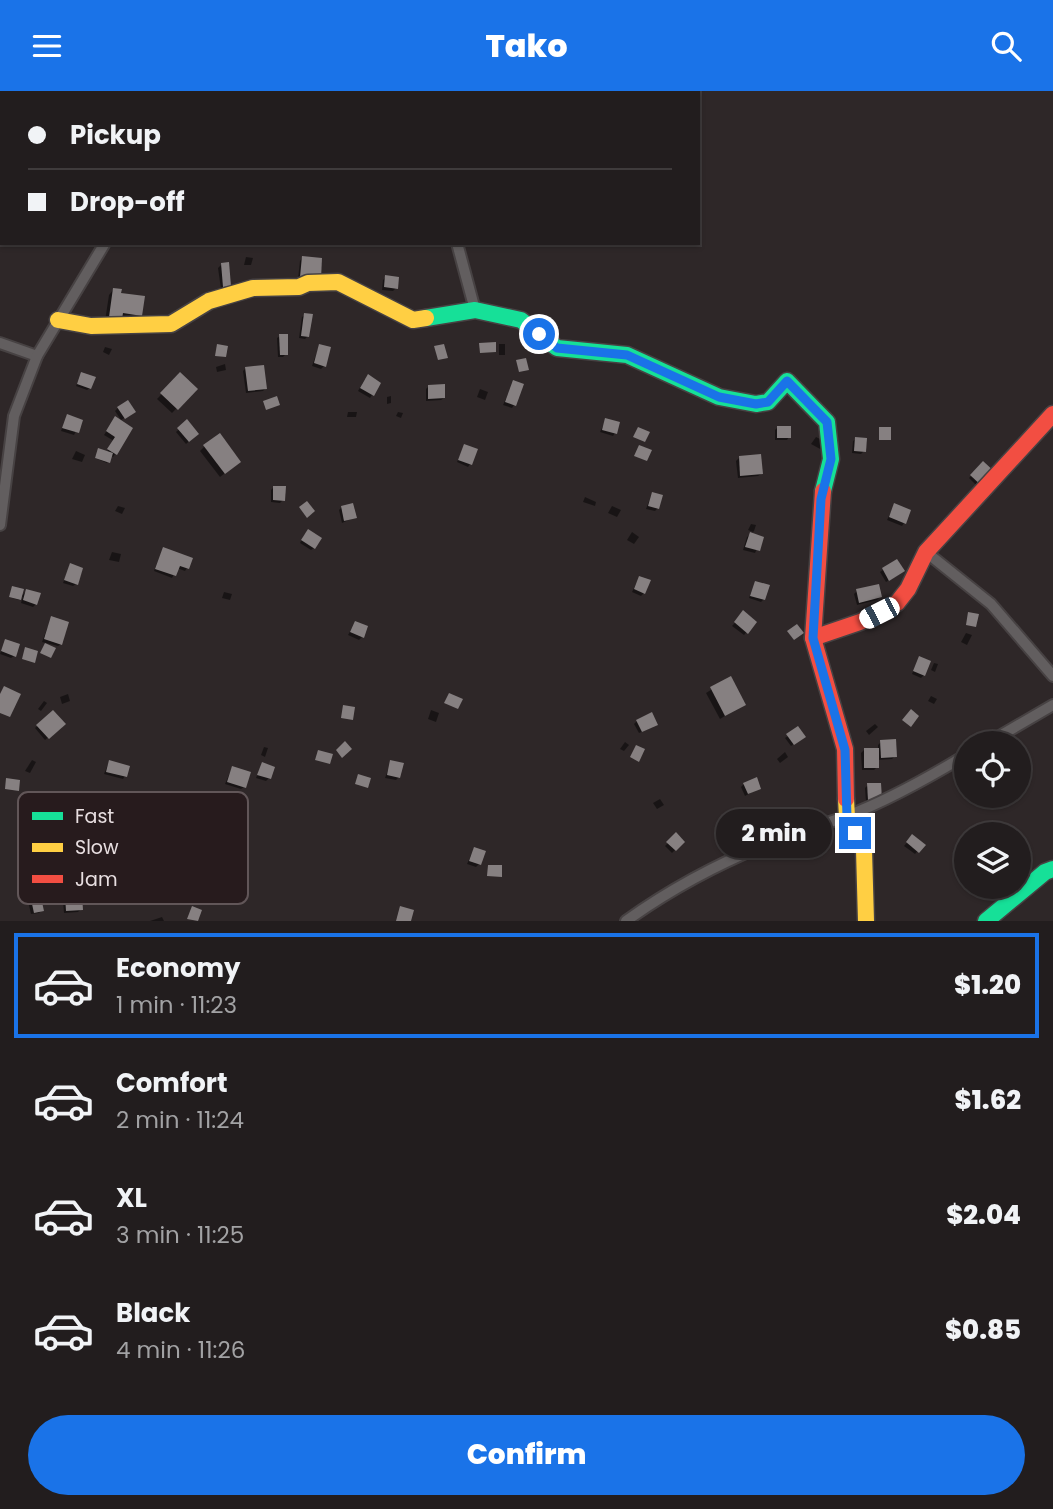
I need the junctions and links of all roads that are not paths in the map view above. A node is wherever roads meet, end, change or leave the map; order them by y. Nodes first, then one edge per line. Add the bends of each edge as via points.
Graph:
1 (104, 245) edge
2 (458, 245) edge
3 (475, 310) junction
4 (58, 320) junction
5 (0, 343) edge
6 (37, 356) junction
7 (1053, 414) edge
8 (0, 525) edge
9 (926, 552) junction
10 (813, 638) junction
11 (1053, 676) edge
12 (1053, 705) edge
13 (1008, 731) edge
14 (954, 762) edge
15 (847, 817) junction
16 (1053, 869) edge
17 (626, 921) edge
18 (866, 921) edge
19 (986, 921) edge

1 - 4 street
2 - 3 street
3 - 4 street via 413,320 338,282 253,288 209,302 172,324 91,326
3 - 10 street via 521,320 557,348 627,355 719,397 768,402 787,381 827,422 831,459 821,499
4 - 6 street
5 - 6 street
6 - 8 street via 14,416
7 - 9 street
9 - 10 street via 897,603
9 - 11 street via 991,604
10 - 15 street via 845,750
12 - 13 street
14 - 15 street
15 - 17 street via 741,855 652,902
15 - 18 street via 864,850
16 - 19 street

